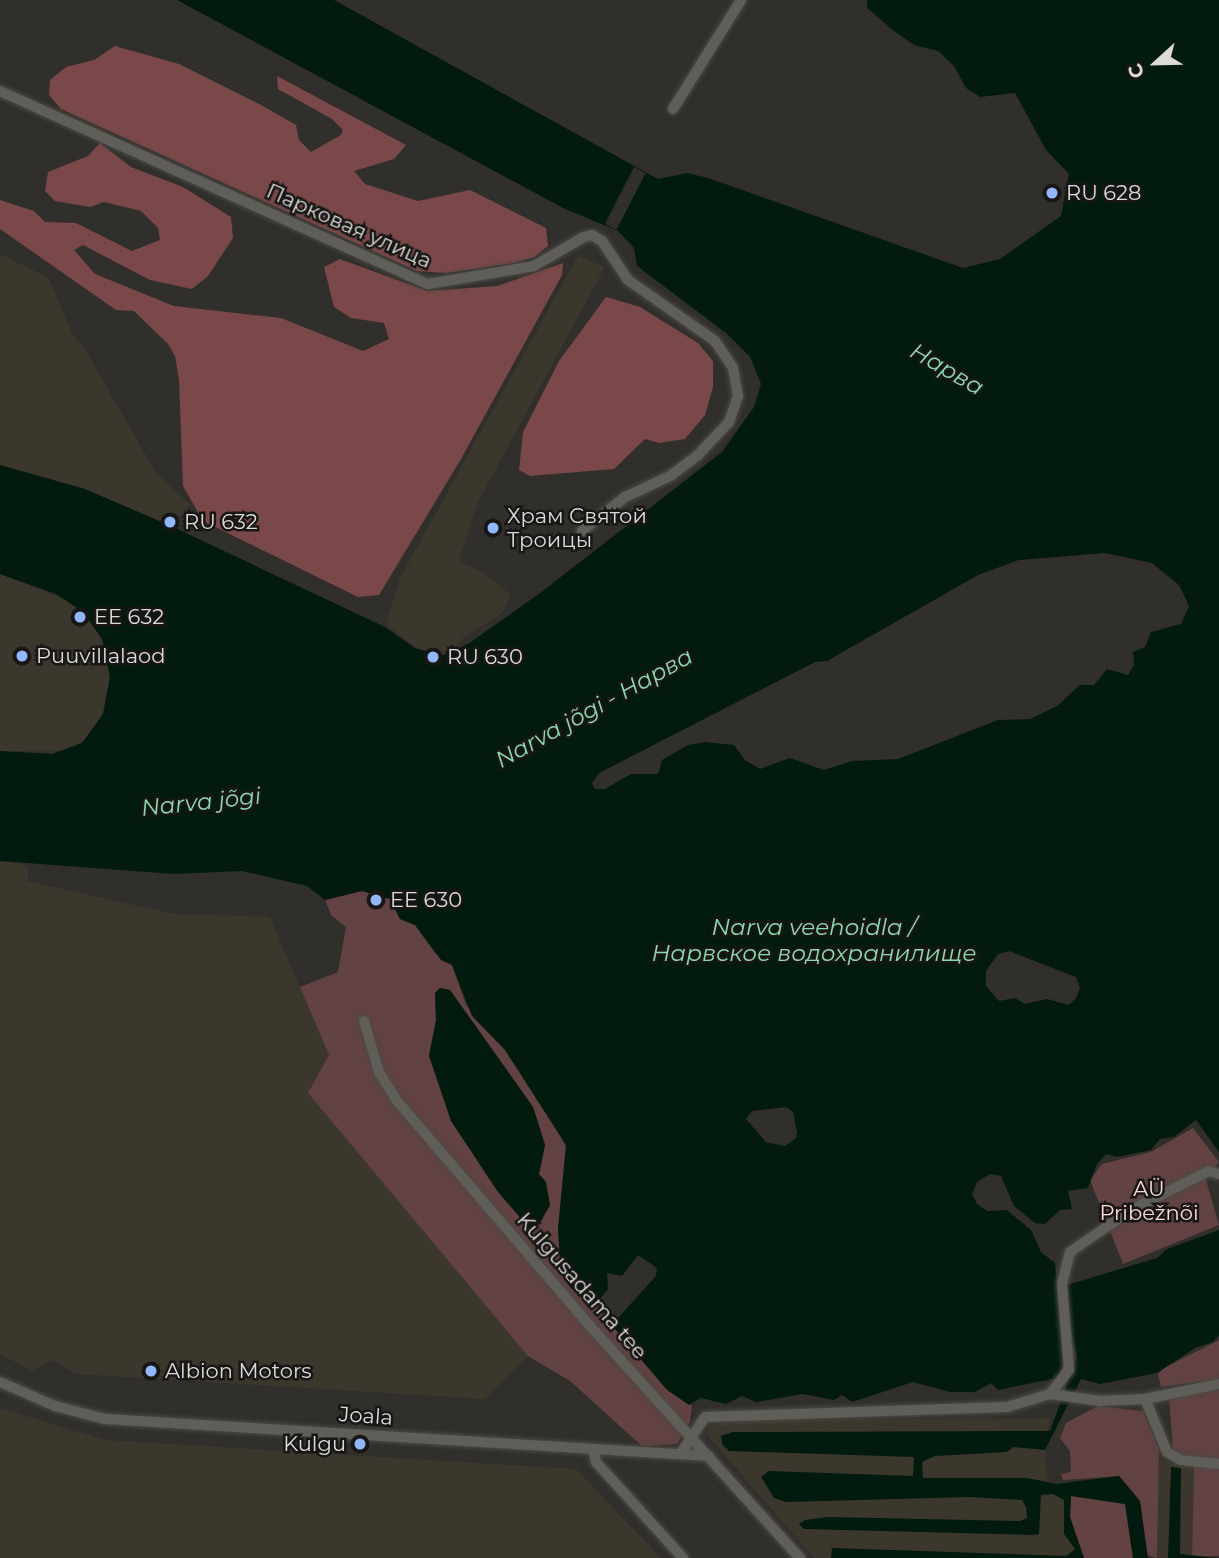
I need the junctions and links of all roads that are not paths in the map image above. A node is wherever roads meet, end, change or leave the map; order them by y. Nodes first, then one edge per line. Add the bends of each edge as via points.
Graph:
1 (741, 0) edge
2 (0, 91) edge
3 (673, 109) dead end
4 (582, 531) dead end
5 (364, 1021) dead end
6 (1219, 1174) edge
7 (0, 1382) edge
8 (1219, 1384) edge
9 (1054, 1395) junction
10 (1145, 1399) junction
11 (692, 1436) junction
12 (593, 1449) junction
13 (681, 1453) junction
14 (709, 1457) junction
15 (1219, 1464) edge
16 (683, 1558) edge
17 (800, 1558) edge

1 - 3 street
2 - 4 street, Парковая улица via 428,284 522,269 592,235 602,241 628,280 715,341 733,368 738,396 729,422 698,455 670,476 625,497
5 - 11 street, Kulgusadama tee via 379,1072 398,1102 591,1327
6 - 9 street via 1209,1171 1131,1210 1070,1252 1062,1284 1069,1370
7 - 12 street, Joala via 55,1406 105,1419
8 - 10 street
9 - 10 street
9 - 11 street via 1007,1407 705,1418
10 - 15 street via 1164,1446 1181,1460
11 - 13 street
11 - 14 street, Kulgusadama tee
12 - 13 street, Joala
12 - 16 street via 596,1462
13 - 14 street, Joala
14 - 17 street, Kulgusadama tee

